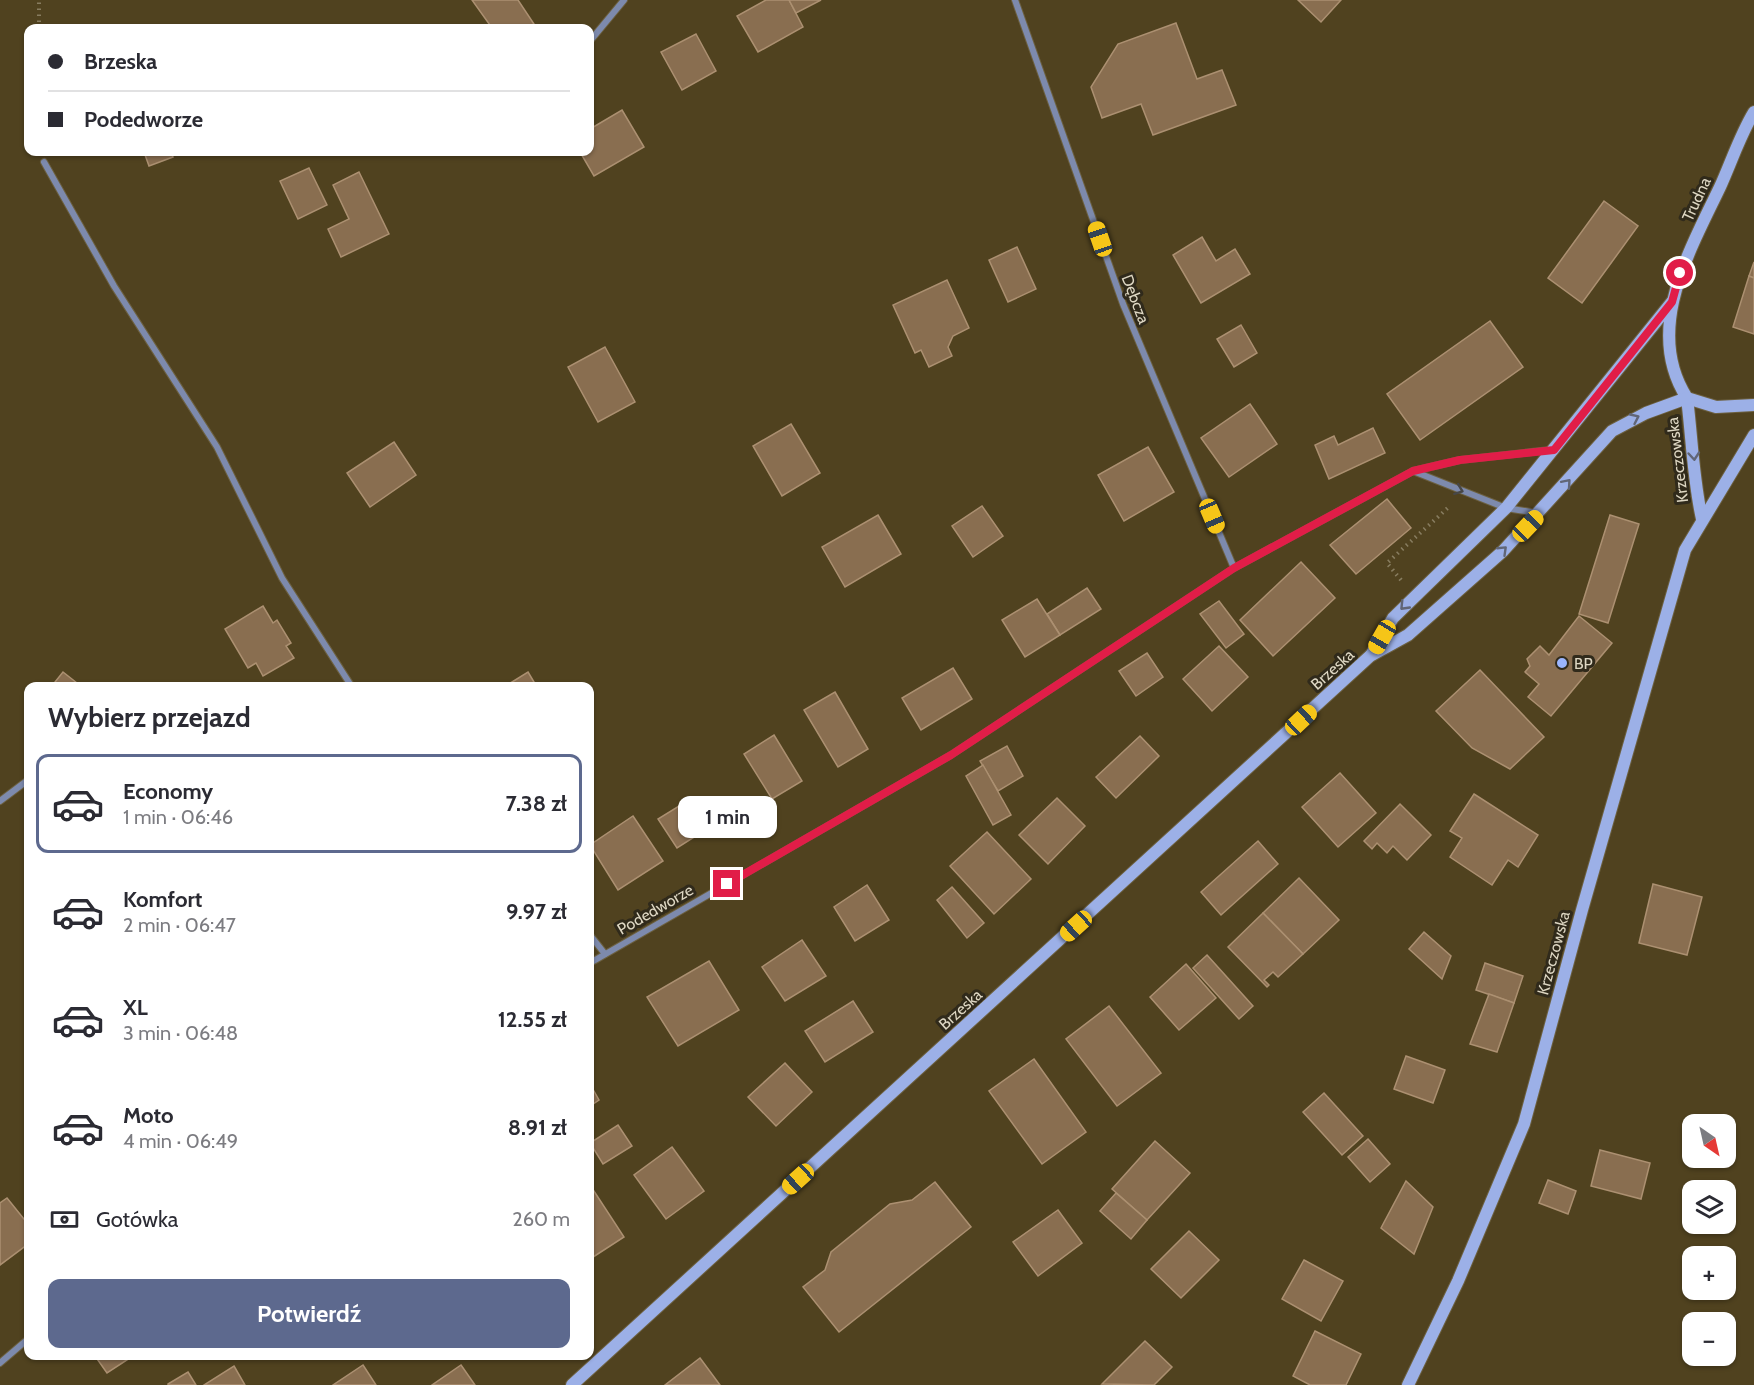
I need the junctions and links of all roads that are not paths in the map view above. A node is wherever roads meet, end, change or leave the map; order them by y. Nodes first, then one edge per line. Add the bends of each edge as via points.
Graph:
1 (624, 0) edge
2 (1015, 0) edge
3 (594, 36) edge
4 (1754, 112) edge
5 (44, 162) dead end
6 (1672, 302) junction
7 (1687, 398) junction
8 (1754, 405) edge
9 (1754, 435) edge
10 (1554, 450) junction
11 (1413, 471) junction
12 (1506, 508) junction
13 (1540, 513) junction
14 (1702, 519) junction
15 (1234, 568) junction
16 (1370, 657) junction
17 (349, 682) edge
18 (24, 783) edge
19 (0, 801) edge
20 (594, 940) edge
21 (605, 954) junction
22 (594, 961) edge
23 (24, 1342) edge
24 (0, 1363) edge
25 (572, 1385) edge
26 (1408, 1385) edge

1 - 3 street
2 - 15 street, Dębcza via 1123,304
4 - 6 main road, Trudna via 1680,273
5 - 17 street via 114,286 217,447 282,578
6 - 7 main road, Krzeczowska via 1670,348 1679,386
6 - 10 main road, Brzeska
7 - 8 main road via 1716,407
13 -> 7 main road, Brzeska via 1612,431
7 -> 14 main road, Krzeczowska via 1695,488
9 - 14 main road, Krzeczowska
10 - 11 street, Podedworze via 1460,460
10 - 12 main road, Brzeska
11 -> 12 street
11 - 15 street, Podedworze
12 - 13 street
12 -> 16 main road, Brzeska via 1393,618
16 -> 13 main road, Brzeska via 1408,636
14 - 26 main road, Krzeczowska via 1685,550 1524,1124 1458,1281
15 - 21 street, Podedworze via 951,755
16 - 25 main road, Brzeska
18 - 19 street
20 - 21 street
21 - 22 street, Podedworze
23 - 24 street

